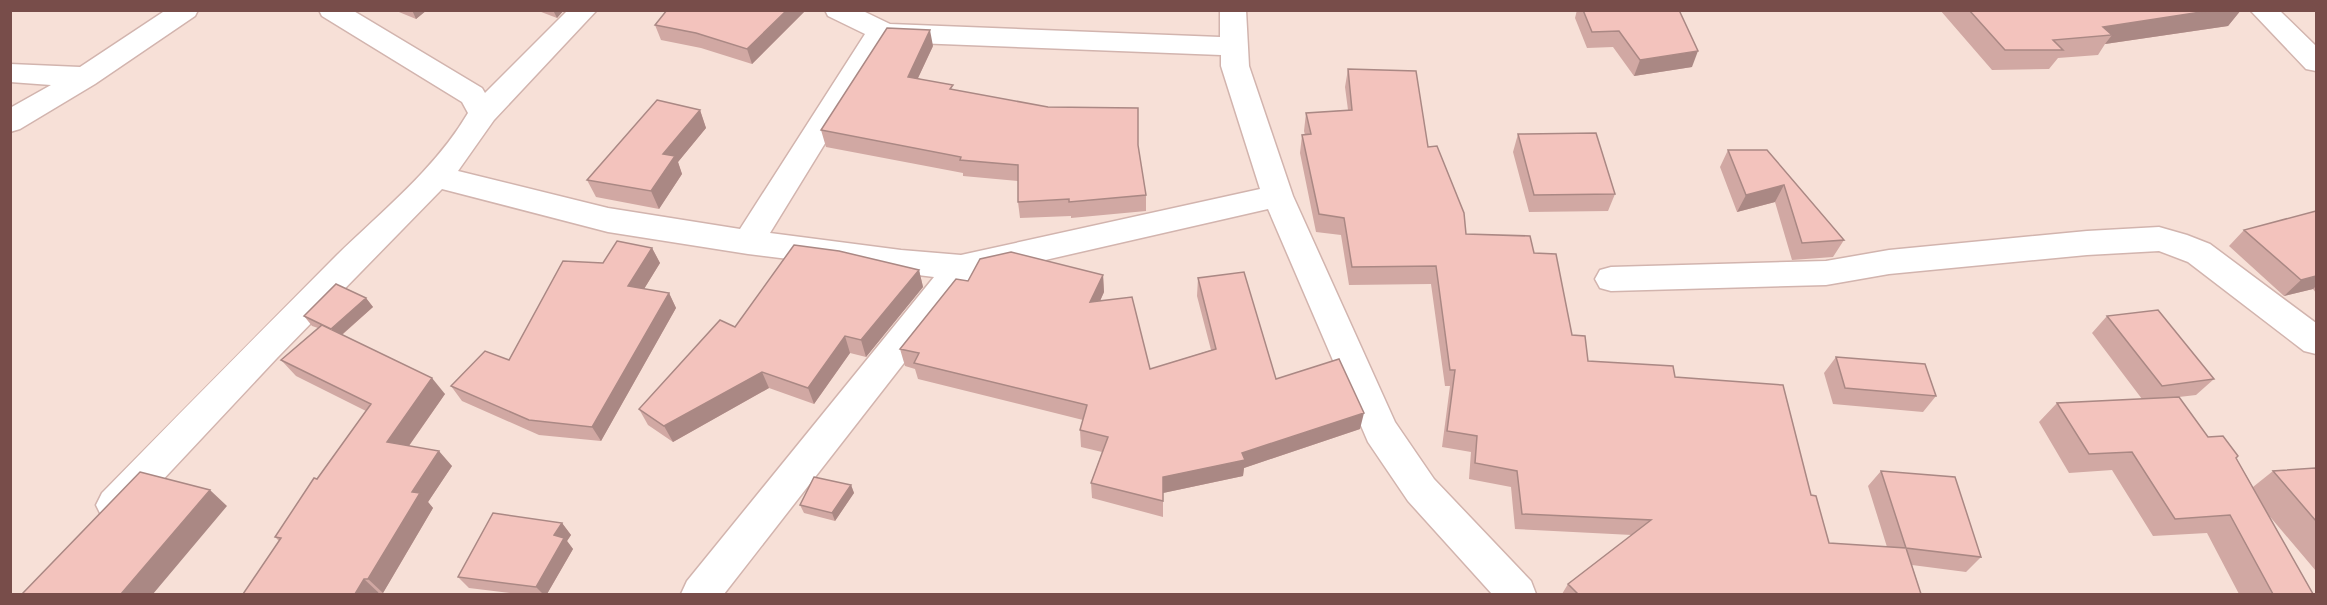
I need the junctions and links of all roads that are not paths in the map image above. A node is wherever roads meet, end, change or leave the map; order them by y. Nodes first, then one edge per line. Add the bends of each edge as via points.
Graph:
1 (185, 10) edge
2 (332, 10) edge
3 (584, 10) edge
4 (838, 10) edge
5 (1233, 10) edge
6 (2263, 10) edge
7 (885, 33) junction
8 (1233, 46) junction
9 (2316, 62) edge
10 (10, 73) edge
11 (85, 77) junction
12 (483, 113) junction
13 (10, 122) edge
14 (435, 176) junction
15 (1278, 196) junction
16 (748, 242) junction
17 (961, 267) junction
18 (1611, 279) dead end
19 (2316, 341) edge
20 (96, 525) edge
21 (701, 594) edge
22 (1517, 594) edge

1 - 11 street
2 - 12 street via 472,95
3 - 12 street
4 - 7 street
5 - 8 street
6 - 9 street
7 - 8 street
7 - 16 street via 876,38
8 - 15 street via 1235,66
10 - 11 street
11 - 13 street
12 - 14 street via 474,131
14 - 16 street via 608,220
14 - 20 street
15 - 17 street
15 - 22 street via 1381,431 1421,490
16 - 17 street
17 - 21 street
18 - 19 street via 1826,273 1889,262 2159,239 2199,253

